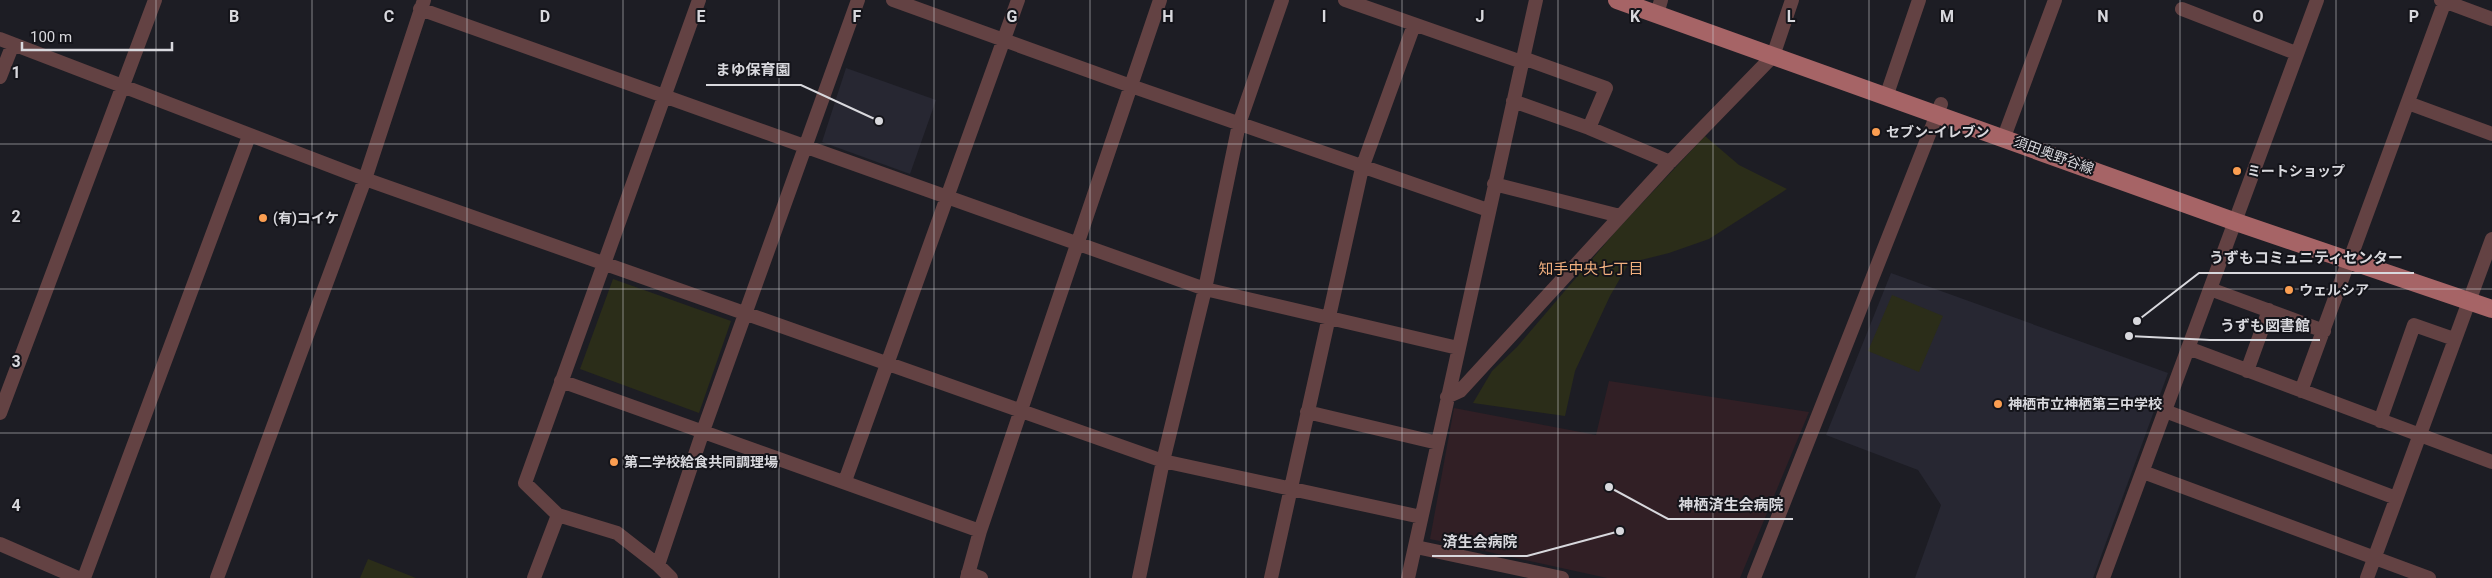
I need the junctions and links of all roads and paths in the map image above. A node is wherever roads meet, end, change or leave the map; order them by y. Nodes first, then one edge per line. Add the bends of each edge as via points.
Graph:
1 (155, 0) edge
2 (699, 0) edge
3 (858, 0) edge
4 (893, 0) edge
5 (1018, 0) edge
6 (1160, 0) edge
7 (1282, 0) edge
8 (1345, 0) edge
9 (1536, 0) edge
10 (1617, 0) edge
11 (1792, 0) edge
12 (1919, 0) edge
13 (2055, 0) edge
14 (2317, 0) edge
15 (2443, 1) edge
16 (1657, 4) edge
17 (422, 5) edge
18 (2182, 9) dead end
19 (2492, 19) edge
20 (1414, 25) junction
21 (1004, 40) junction
22 (6, 42) edge
23 (1775, 51) junction
24 (2296, 53) junction
25 (1522, 60) junction
26 (0, 77) edge
27 (121, 86) junction
28 (1131, 86) junction
29 (1887, 91) junction
30 (664, 96) junction
31 (1513, 101) junction
32 (2408, 103) junction
33 (1939, 109) junction
34 (1239, 124) junction
35 (1589, 128) junction
36 (2006, 132) junction
37 (2492, 134) edge
38 (249, 136) junction
39 (806, 147) junction
40 (1670, 162) junction
41 (1362, 168) junction
42 (365, 179) junction
43 (1494, 184) junction
44 (947, 198) junction
45 (1488, 210) junction
46 (1620, 216) junction
47 (2238, 216) junction
48 (2492, 239) edge
49 (1078, 244) junction
50 (2351, 255) junction
51 (604, 264) junction
52 (1205, 289) junction
53 (2210, 289) junction
54 (2470, 296) junction
55 (2492, 299) edge
56 (2492, 309) edge
57 (2269, 310) junction
58 (746, 312) junction
59 (1328, 318) junction
60 (2324, 331) junction
61 (2454, 339) junction
62 (1458, 348) junction
63 (2188, 348) junction
64 (887, 364) junction
65 (2247, 371) junction
66 (560, 381) junction
67 (2301, 391) junction
68 (1447, 397) junction
69 (1020, 411) junction
70 (2165, 411) junction
71 (1307, 412) junction
72 (0, 413) edge
73 (2380, 421) junction
74 (703, 431) junction
75 (2420, 436) junction
76 (1438, 443) junction
77 (1163, 460) junction
78 (2492, 462) edge
79 (2143, 472) junction
80 (845, 481) junction
81 (1290, 488) junction
82 (2396, 498) junction
83 (558, 515) junction
84 (1421, 517) junction
85 (980, 531) junction
86 (0, 544) edge
87 (1416, 547) junction
88 (2375, 558) junction
89 (658, 565) junction
90 (1511, 573) edge
91 (972, 576) edge
92 (1555, 577) edge
93 (78, 578) edge
94 (84, 578) edge
95 (217, 578) edge
96 (534, 578) edge
97 (671, 578) edge
98 (1139, 578) edge
99 (1271, 578) edge
100 (1408, 578) edge
101 (1754, 578) edge
102 (2103, 578) edge
103 (2367, 578) edge
104 (2430, 578) edge

1 - 27 street
2 - 30 street
3 - 39 street
4 - 21 street
5 - 21 street
6 - 28 street
7 - 34 street
8 - 20 street
9 - 25 street
10 - 16 main road, 須田奥野谷線
11 - 23 street
12 - 29 street
13 - 36 street
14 - 24 street
15 - 19 street
15 - 32 street
16 - 23 main road, 須田奥野谷線
17 - 30 street
17 - 42 street
18 - 24 street
20 - 25 street
20 - 41 street
21 - 28 street
21 - 44 street
22 - 26 street
22 - 27 street
23 - 29 main road, 須田奥野谷線
23 - 40 street
24 - 47 street
25 - 31 street
25 - 35 street via 1606,88
27 - 38 street
27 - 72 street
28 - 34 street
28 - 49 street
29 - 33 main road, 須田奥野谷線
30 - 39 street
30 - 51 street
31 - 35 street
31 - 43 street
32 - 37 street
32 - 50 street
33 - 36 main road, 須田奥野谷線
33 - 101 street
34 - 41 street
34 - 52 street
35 - 40 street
36 - 47 main road, 須田奥野谷線
38 - 42 street
38 - 94 street
39 - 44 street
39 - 58 street
40 - 46 street
41 - 45 street
41 - 59 street
42 - 51 street
42 - 95 street
43 - 45 street
43 - 46 street
44 - 49 street
44 - 64 street
45 - 62 street
46 - 68 street via 1460,391
47 - 50 main road, 須田奥野谷線
47 - 53 street
48 - 54 street
49 - 52 street
49 - 69 street
50 - 54 main road, 須田奥野谷線
50 - 60 street
51 - 58 street
51 - 66 street
52 - 59 street
52 - 77 street
53 - 57 street
53 - 63 street
54 - 55 main road, 須田奥野谷線
54 - 56 main road, 須田奥野谷線
54 - 61 street
57 - 60 street
57 - 65 street
58 - 64 street
58 - 74 street
59 - 62 street
59 - 71 street
60 - 67 street
61 - 73 street via 2414,324
61 - 75 street
62 - 68 street
63 - 65 street
63 - 70 street
64 - 69 street
64 - 80 street
65 - 67 street
66 - 74 street
66 - 83 street via 525,483
67 - 73 street
68 - 76 street
69 - 77 street
69 - 85 street
70 - 79 street
70 - 82 street
71 - 76 street
71 - 81 street
73 - 75 street
74 - 80 street
74 - 89 street
75 - 78 street
75 - 82 street
76 - 84 street
77 - 81 street
77 - 98 street
79 - 88 street
79 - 102 street
80 - 85 street
81 - 84 street
81 - 99 street
82 - 88 street
83 - 89 street via 617,533
83 - 96 street
84 - 87 street
85 - 91 street
86 - 93 street
87 - 90 street
87 - 100 street
88 - 103 street
88 - 104 street
89 - 97 street
90 - 92 street

